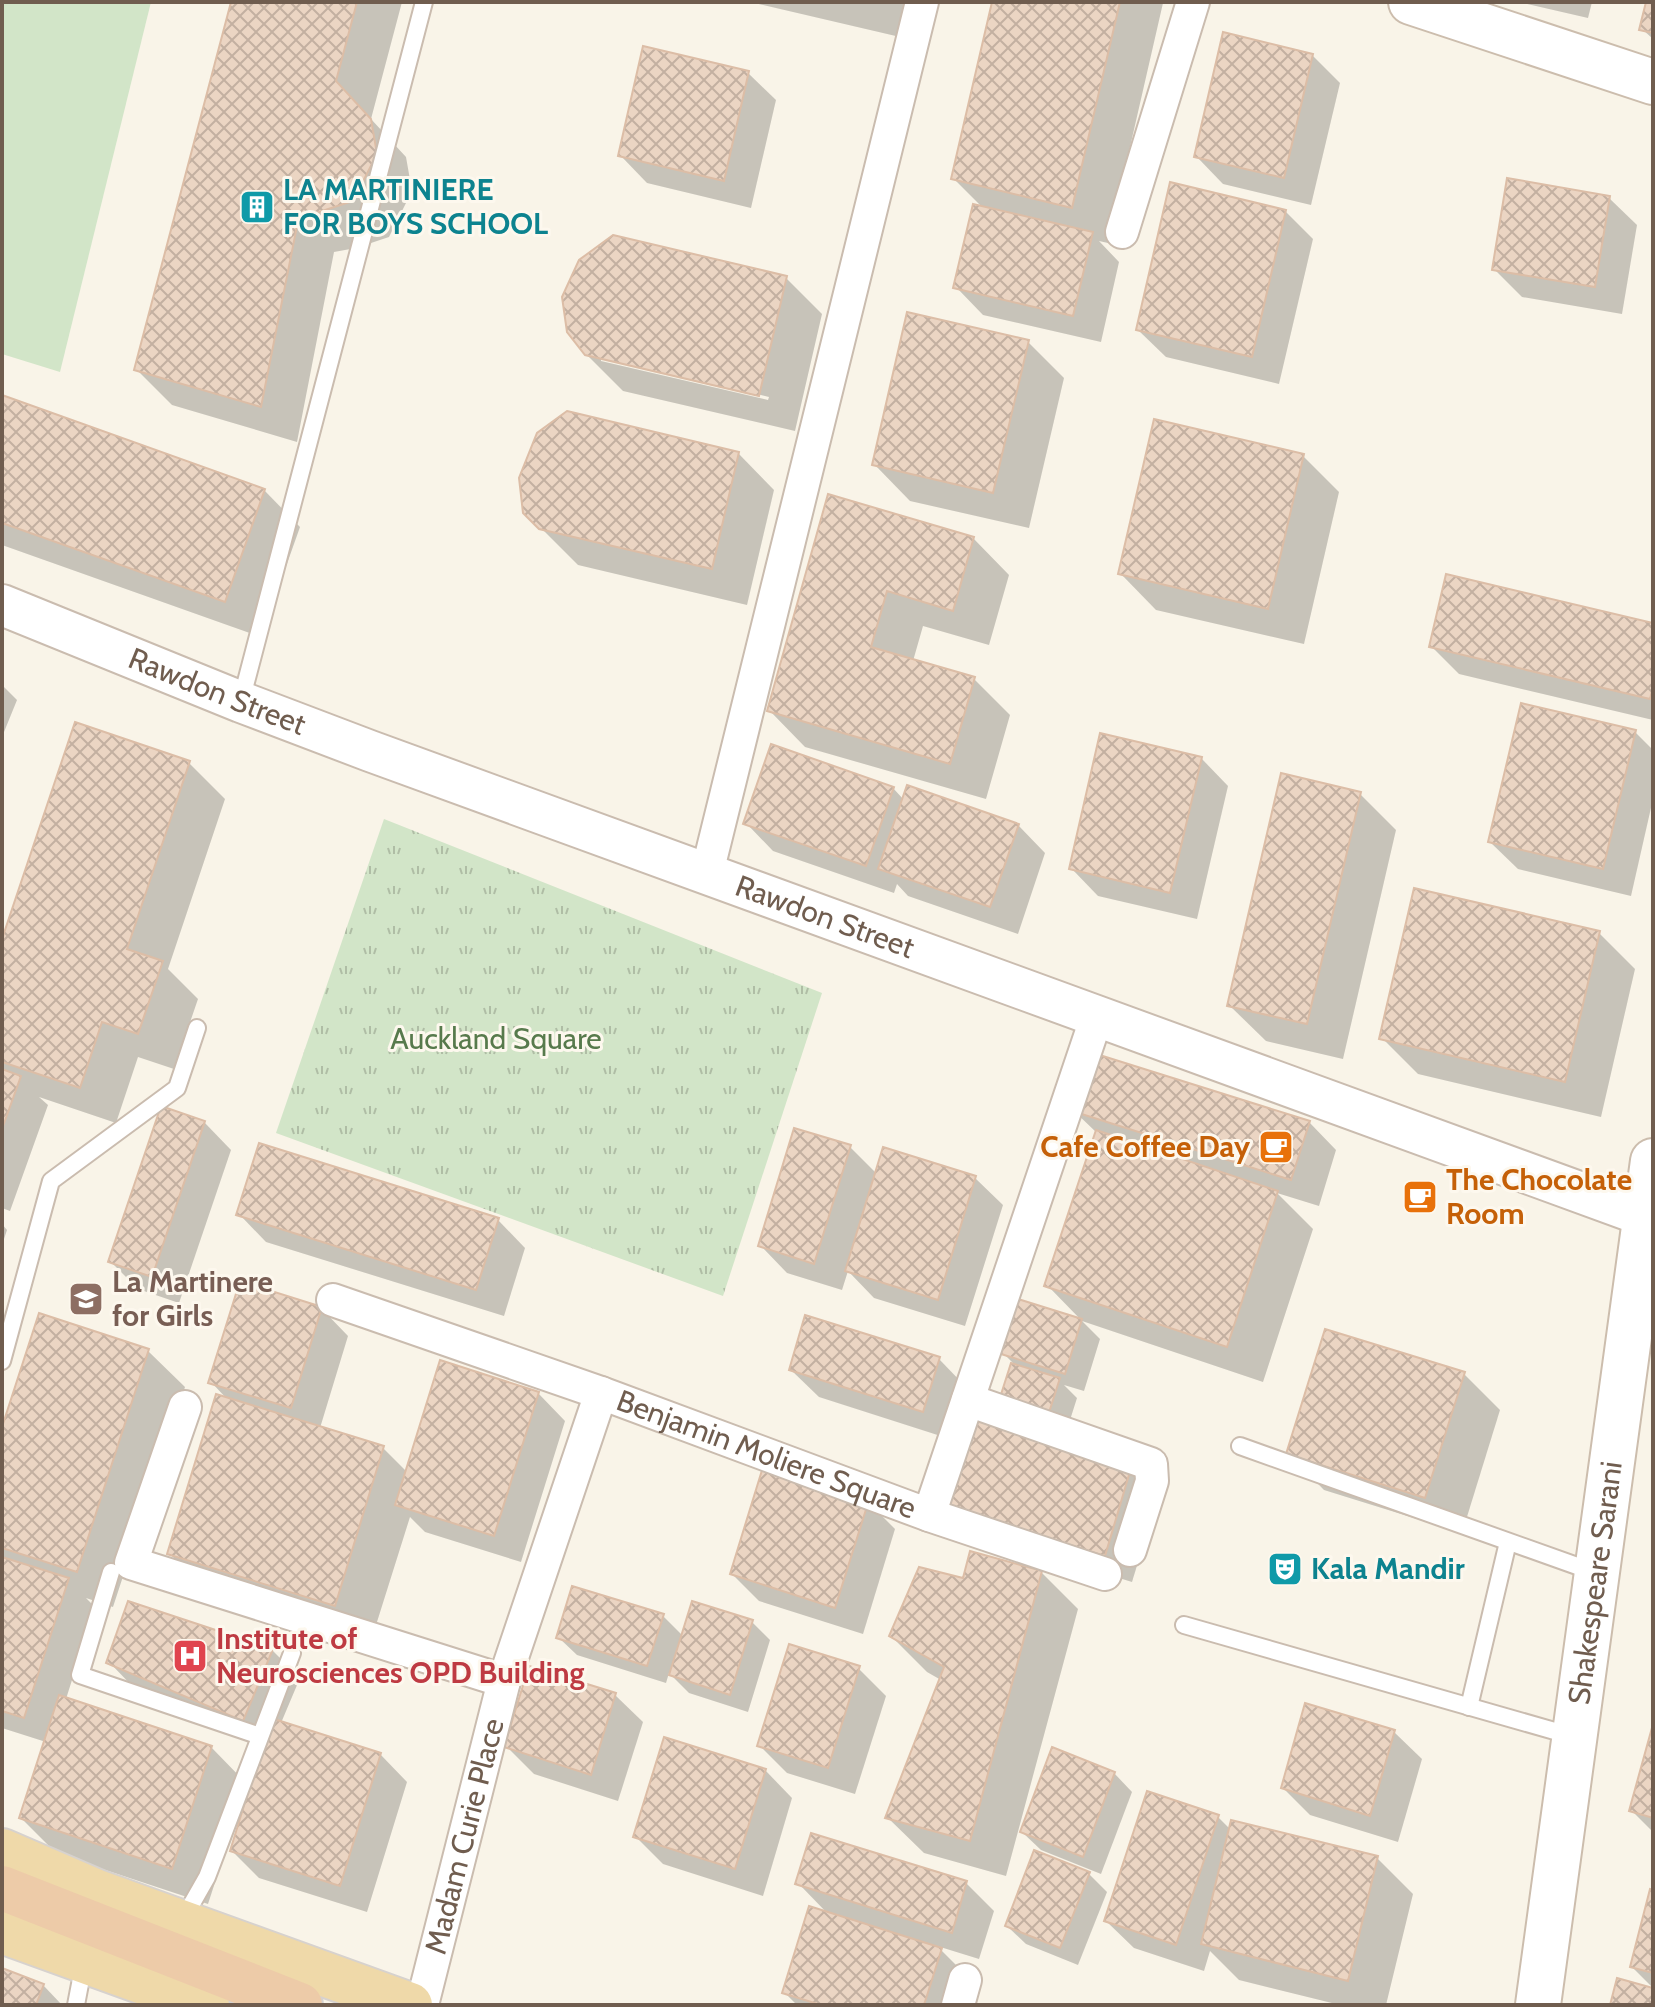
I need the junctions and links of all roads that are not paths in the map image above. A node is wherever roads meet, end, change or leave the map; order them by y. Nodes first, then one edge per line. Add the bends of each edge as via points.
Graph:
1 (424, 2) edge
2 (922, 2) edge
3 (1193, 2) edge
4 (1411, 2) edge
5 (1653, 82) edge
6 (1122, 232) dead end
7 (2, 605) edge
8 (241, 702) junction
9 (707, 873) junction
10 (1097, 1016) junction
11 (197, 1028) dead end
12 (1653, 1161) edge
13 (1649, 1217) edge
14 (333, 1300) dead end
15 (2, 1361) edge
16 (601, 1393) junction
17 (968, 1400) junction
18 (185, 1407) dead end
19 (1240, 1446) dead end
20 (929, 1515) junction
21 (1508, 1542) junction
22 (1130, 1550) dead end
23 (111, 1572) dead end
24 (1596, 1573) junction
25 (1105, 1574) dead end
26 (1184, 1625) dead end
27 (292, 1653) dead end
28 (504, 1681) junction
29 (1469, 1707) junction
30 (260, 1736) junction
31 (1573, 1736) junction
32 (2, 1851) edge
33 (2, 1888) edge
34 (182, 1922) junction
35 (2, 1931) edge
36 (85, 1962) junction
37 (147, 1995) edge
38 (76, 2005) edge
39 (207, 2005) edge
40 (300, 2005) edge
41 (410, 2005) edge
42 (422, 2005) edge
43 (1538, 2005) edge

1 - 8 lane
2 - 9 street
3 - 6 street
4 - 5 main road
7 - 8 street, Rawdon Street
8 - 9 street, Rawdon Street
9 - 10 street, Rawdon Street
10 - 13 street, Rawdon Street
10 - 17 street, Benjamin Moliere Square
11 - 15 lane via 177,1088 51,1181
12 - 13 main road, Shakespeare Sarani
13 - 24 main road, Shakespeare Sarani
14 - 16 street, Benjamin Moliere Square
16 - 20 street, Benjamin Moliere Square
16 - 28 street, Madam Curie Place
17 - 20 street, Benjamin Moliere Square
17 - 22 street via 1151,1464 1152,1481
18 - 28 street via 131,1563
19 - 21 lane
20 - 25 street
21 - 24 lane
21 - 29 lane
23 - 30 lane via 80,1675
24 - 31 main road, Shakespeare Sarani
26 - 29 lane
27 - 30 lane
28 - 42 street, Madam Curie Place
29 - 31 lane
30 - 34 lane via 207,1877
31 - 43 main road, Shakespeare Sarani
32 - 34 main road
33 - 40 highway
34 - 41 main road
35 - 36 main road
36 - 37 main road
36 - 38 lane
37 - 39 main road

